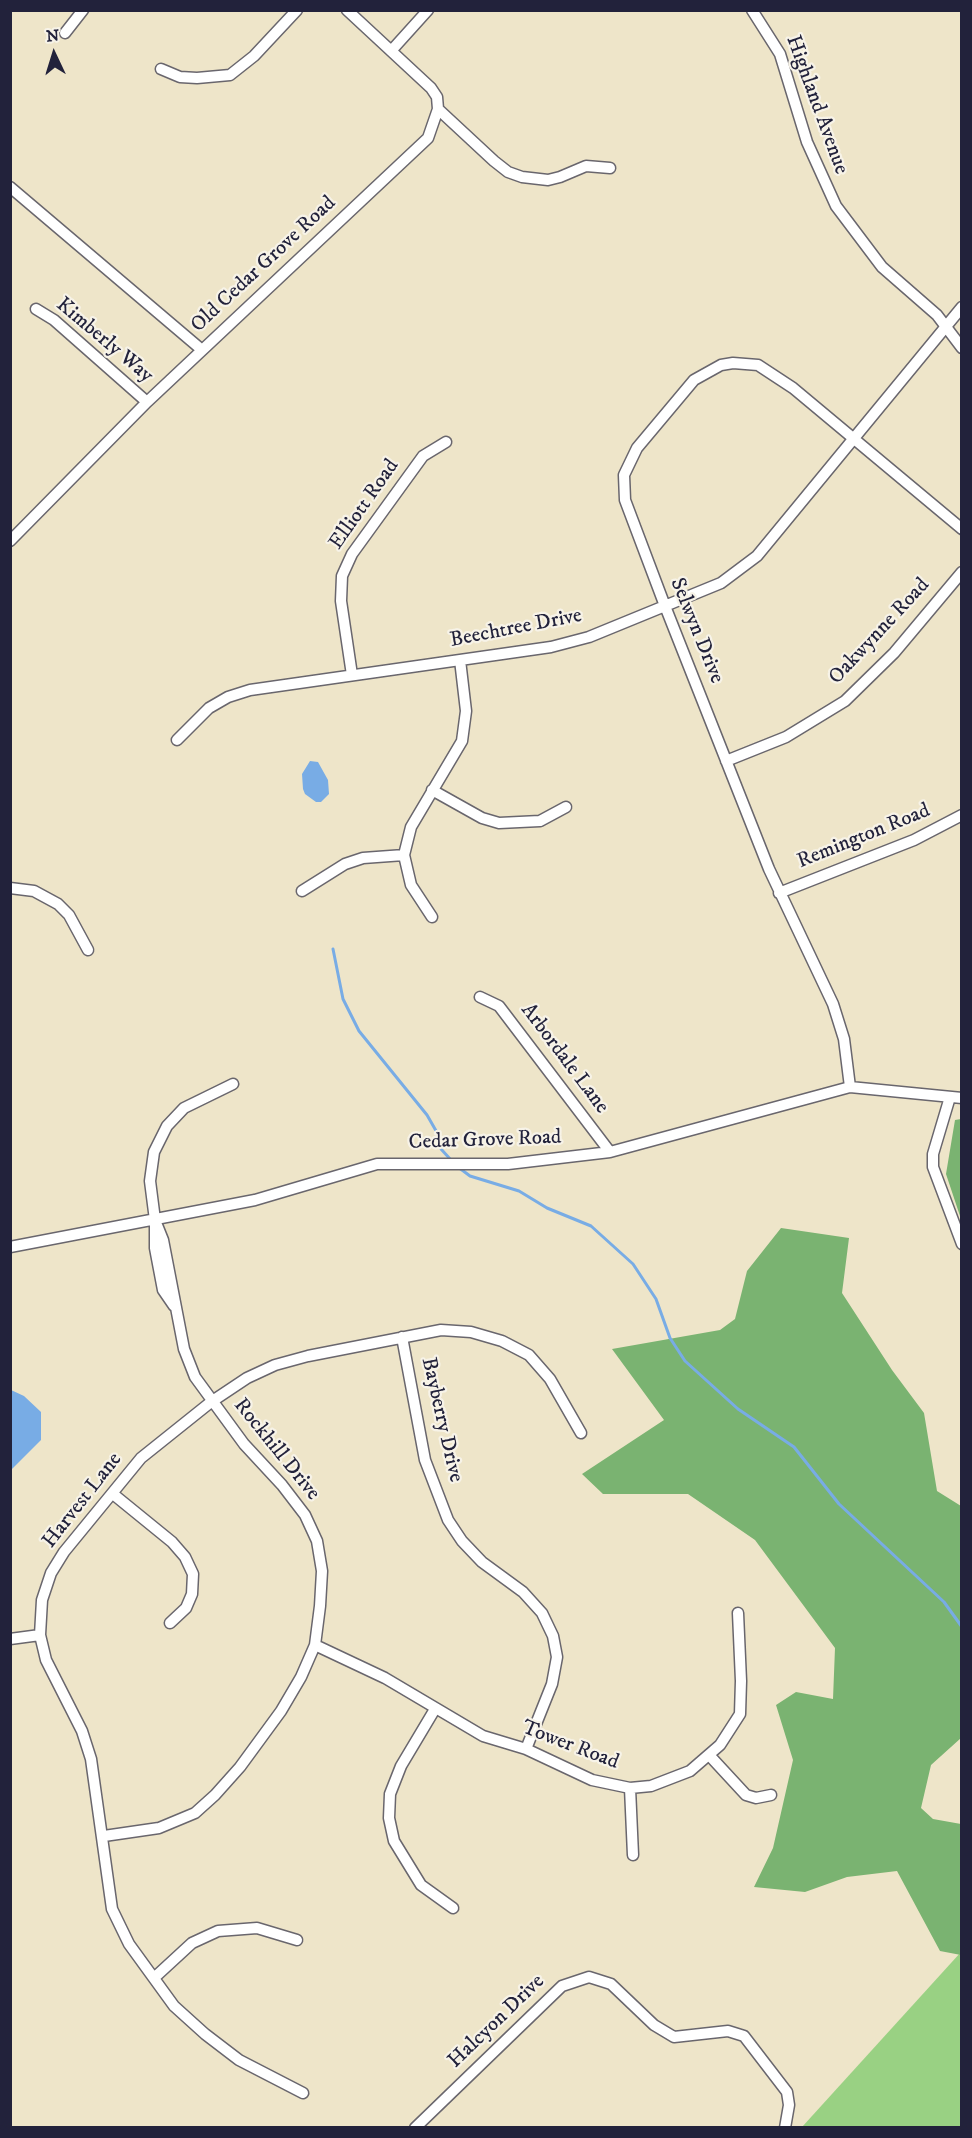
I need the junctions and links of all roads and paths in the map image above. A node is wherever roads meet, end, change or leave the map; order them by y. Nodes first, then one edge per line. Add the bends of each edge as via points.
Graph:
1 (83, 10) edge
2 (297, 10) edge
3 (347, 10) edge
4 (429, 10) edge
5 (752, 10) edge
6 (65, 33) dead end
7 (391, 51) junction
8 (161, 69) dead end
9 (438, 110) junction
10 (610, 168) dead end
11 (10, 188) edge
12 (962, 307) edge
13 (36, 309) dead end
14 (945, 328) junction
15 (962, 348) edge
16 (202, 350) junction
17 (147, 402) junction
18 (855, 439) junction
19 (446, 442) dead end
20 (962, 529) edge
21 (10, 541) edge
22 (962, 572) edge
23 (665, 606) junction
24 (460, 660) junction
25 (352, 675) junction
26 (177, 740) dead end
27 (726, 761) junction
28 (432, 790) junction
29 (566, 807) dead end
30 (962, 815) edge
31 (404, 855) junction
32 (10, 888) edge
33 (302, 891) dead end
34 (779, 893) junction
35 (432, 917) dead end
36 (88, 950) dead end
37 (480, 997) dead end
38 (233, 1084) dead end
39 (850, 1087) junction
40 (956, 1098) edge
41 (610, 1152) junction
42 (155, 1220) junction
43 (962, 1244) edge
44 (10, 1247) edge
45 (402, 1337) junction
46 (211, 1402) junction
47 (581, 1433) dead end
48 (113, 1494) junction
49 (738, 1613) dead end
50 (170, 1623) dead end
51 (40, 1635) junction
52 (10, 1639) edge
53 (315, 1645) junction
54 (435, 1709) junction
55 (526, 1749) junction
56 (709, 1755) junction
57 (630, 1788) junction
58 (771, 1794) dead end
59 (104, 1836) junction
60 (633, 1855) dead end
61 (453, 1908) dead end
62 (297, 1940) dead end
63 (154, 1977) junction
64 (303, 2093) dead end
65 (415, 2127) edge
66 (785, 2127) edge

1 - 6 street
2 - 8 street via 248,62 230,75 180,77
3 - 7 street
4 - 7 street
5 - 14 street, Highland Avenue via 780,54 807,142 836,206 882,267 936,315
7 - 9 street via 431,88
9 - 10 street via 507,172 548,180 586,166
9 - 16 street, Old Cedar Grove Road via 428,138
11 - 16 street
12 - 14 street, Beechtree Drive
13 - 17 street, Kimberly Way via 54,320
14 - 15 street, Highland Avenue
14 - 18 street, Beechtree Drive
16 - 17 street, Old Cedar Grove Road
17 - 21 street, Old Cedar Grove Road
18 - 20 street, Selwyn Drive
18 - 23 street, Beechtree Drive via 757,556 721,583
18 - 23 street, Selwyn Drive via 758,365 721,365 694,380 637,448 624,475 625,500
19 - 25 street, Elliott Road via 423,456 352,554 342,576 340,601
22 - 27 street, Oakwynne Road via 894,653 845,700 786,737
23 - 24 street, Beechtree Drive via 570,642
23 - 27 street, Selwyn Drive
24 - 25 street, Beechtree Drive
24 - 28 street via 466,726 454,756
25 - 26 street, Beechtree Drive via 250,690 228,697 209,708
27 - 34 street, Selwyn Drive
28 - 29 street via 499,824 540,821
28 - 31 street via 411,827
30 - 34 street, Remington Road via 914,840
31 - 33 street via 363,858 345,864
31 - 35 street via 411,885
32 - 36 street via 34,891 58,904 69,915
34 - 39 street, Selwyn Drive via 833,1004 844,1039
37 - 41 street, Arbordale Lane via 499,1006
38 - 42 street, Rockhill Drive via 184,1108 159,1139 150,1181
39 - 40 street, Cedar Grove Road
39 - 41 street, Cedar Grove Road
40 - 43 street via 933,1154 933,1167
41 - 42 street, Cedar Grove Road via 508,1164 376,1164 255,1200
42 - 44 street, Cedar Grove Road
42 - 46 street, Rockhill Drive via 155,1248 163,1290 175,1307 195,1377
45 - 46 street, Harvest Lane via 275,1365
45 - 47 street, Harvest Lane via 441,1330 471,1332 502,1341 529,1355 550,1378
45 - 55 street, Bayberry Drive via 425,1460 448,1520 482,1562 523,1592 542,1613 553,1636 557,1657 552,1684
46 - 48 street, Harvest Lane via 141,1458
46 - 53 street, Rockhill Drive via 282,1485 305,1515 317,1540 322,1571
48 - 50 street via 172,1542 193,1574 192,1594 186,1608
48 - 51 street, Harvest Lane via 64,1552 51,1574 42,1600
49 - 56 street, Tower Road via 740,1714
51 - 52 street
51 - 59 street, Harvest Lane via 46,1660 82,1731 91,1759
53 - 54 street, Tower Road via 356,1663
53 - 59 street, Rockhill Drive via 281,1711 215,1795 195,1812 159,1828
54 - 55 street, Tower Road via 483,1736
54 - 61 street via 400,1766 390,1794 389,1818 394,1841 421,1885
55 - 57 street, Tower Road via 592,1780
56 - 57 street, Tower Road via 690,1771 651,1786
56 - 58 street via 746,1795 756,1798
57 - 60 street
59 - 63 street, Harvest Lane via 112,1909 129,1944
62 - 63 street via 257,1928 218,1931 192,1943
63 - 64 street, Harvest Lane via 174,2006 205,2034 239,2060
65 - 66 street, Halcyon Drive via 562,1986 589,1977 611,1984 654,2025 674,2037 728,2031 744,2036 787,2092

